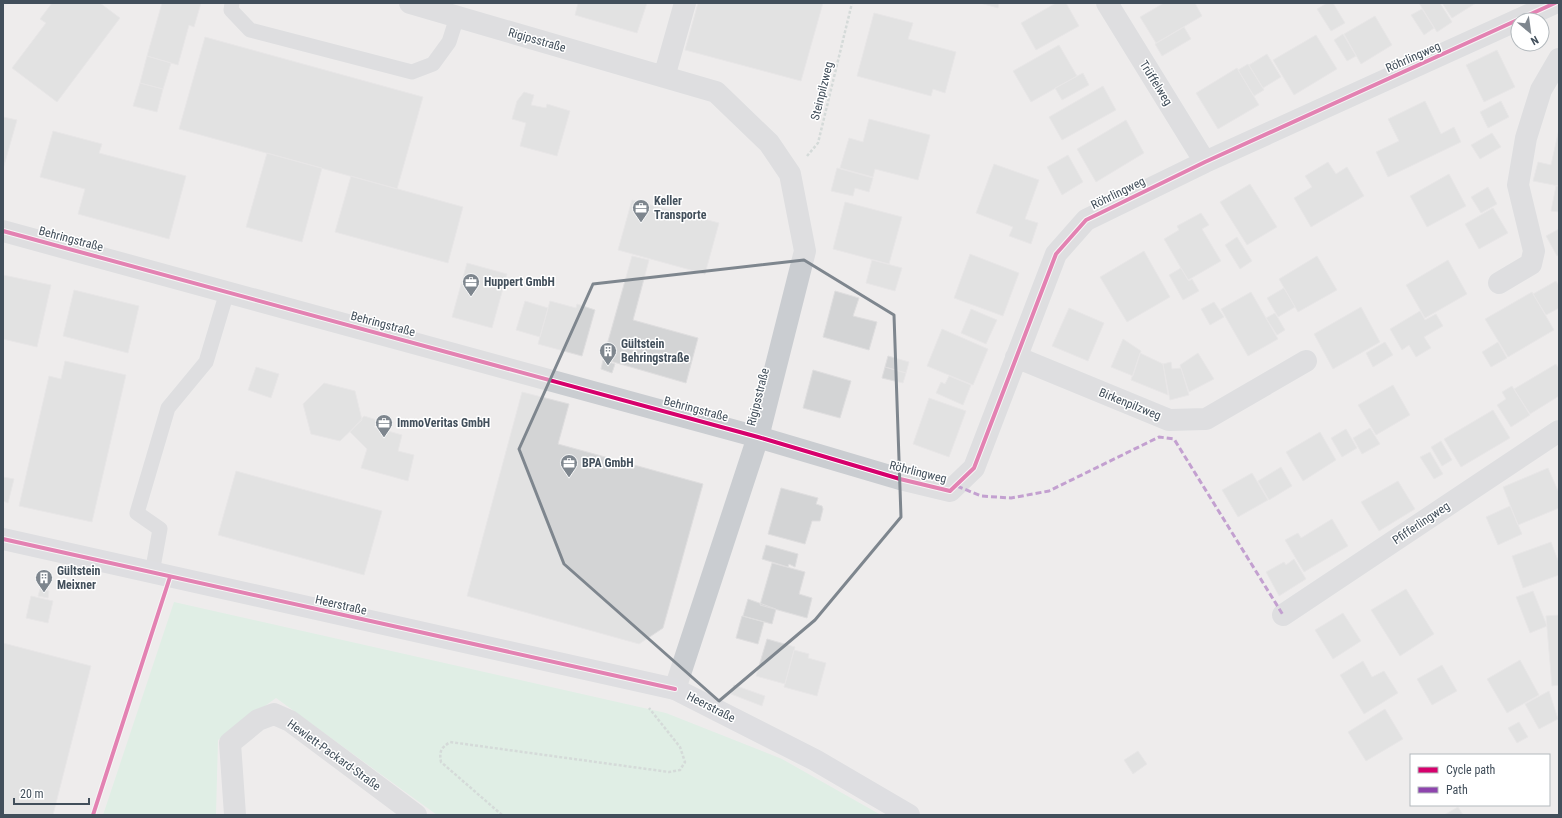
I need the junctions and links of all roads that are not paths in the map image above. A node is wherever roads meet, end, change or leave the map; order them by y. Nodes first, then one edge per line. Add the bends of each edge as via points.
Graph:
1 (232, 3) edge
2 (410, 3) edge
3 (685, 3) edge
4 (1107, 3) edge
5 (1555, 3) edge
6 (457, 17) junction
7 (1559, 59) edge
8 (664, 77) junction
9 (1205, 162) junction
10 (3, 231) edge
11 (1499, 283) dead end
12 (227, 292) junction
13 (1016, 357) junction
14 (1306, 361) dead end
15 (1559, 431) edge
16 (758, 437) junction
17 (3, 539) edge
18 (152, 573) junction
19 (1283, 615) dead end
20 (675, 689) junction
21 (235, 815) edge
22 (416, 815) edge
23 (909, 815) edge

1 - 6 lane via 231,10 250,30 412,72 433,64 449,42
2 - 6 street, Rigipsstraße
3 - 8 street
4 - 9 street, Trüffelweg
5 - 9 street, Röhrlingweg
6 - 8 street, Rigipsstraße
7 - 11 street via 1541,90 1526,138 1518,185 1534,251 1531,264
8 - 16 street, Rigipsstraße via 716,92 769,143 790,174 805,251
9 - 13 street, Röhrlingweg via 1086,220 1056,254
10 - 12 street, Behringstraße
12 - 16 street, Behringstraße
12 - 18 lane via 206,362 168,408 137,513 160,529
13 - 14 street, Birkenpilzweg via 1169,420 1206,419
13 - 16 street, Röhrlingweg via 974,468 950,491
15 - 19 street, Pfifferlingweg
16 - 20 street, Rigipsstraße
17 - 18 street, Heerstraße
18 - 20 street, Heerstraße
20 - 23 street, Heerstraße via 815,760
21 - 22 street, Hewlett-Packard-Straße via 230,743 258,720 274,714 290,721

